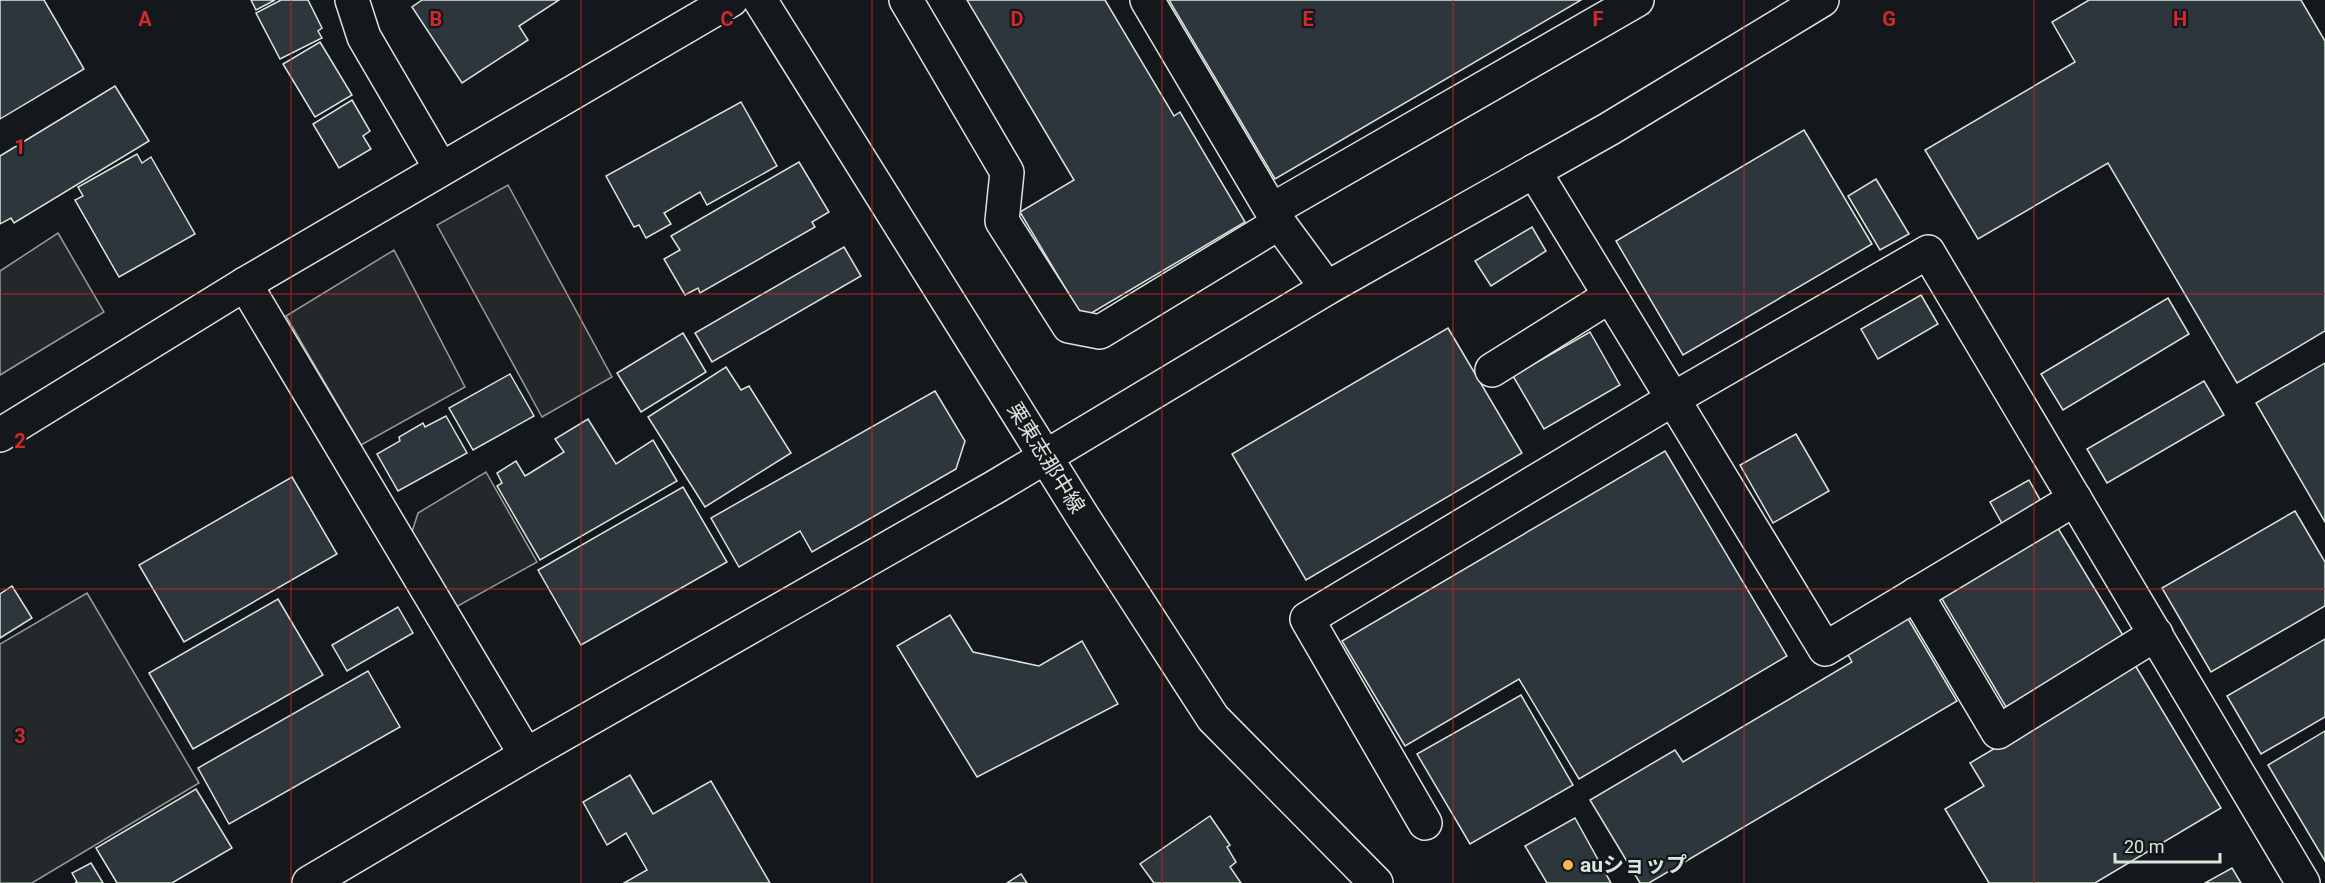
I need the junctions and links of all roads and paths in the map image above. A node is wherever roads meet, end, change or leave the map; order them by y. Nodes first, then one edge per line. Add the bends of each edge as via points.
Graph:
1 (352, 0) edge
2 (731, 0) edge
3 (760, 0) edge
4 (906, 0) edge
5 (1147, 0) edge
6 (1637, 0) edge
7 (1822, 0) edge
8 (441, 169) junction
9 (1534, 171) junction
10 (1276, 217) junction
11 (245, 284) junction
12 (1327, 288) junction
13 (1610, 296) junction
14 (1492, 370) dead end
15 (1673, 399) junction
16 (0, 435) edge
17 (1046, 457) junction
18 (2075, 499) junction
19 (1916, 594) junction
20 (2156, 634) junction
21 (526, 755) junction
22 (1425, 823) dead end
23 (309, 883) edge
24 (1376, 883) edge
25 (2303, 883) edge

1 - 8 street via 364,37
2 - 8 street
3 - 17 street, 栗東志那中線
4 - 10 street via 1007,172 1002,221 1069,326 1100,332
5 - 10 street
6 - 10 street
7 - 9 street
8 - 11 street
9 - 12 street
9 - 13 street
10 - 12 street
11 - 16 street
11 - 21 street
12 - 17 street
13 - 14 street
13 - 15 street
15 - 18 street via 1928,252
15 - 19 street via 1824,649
15 - 22 street via 1307,619
17 - 21 street
17 - 24 street, 栗東志那中線 via 1213,718
18 - 19 street
18 - 20 street
19 - 20 street via 1998,732
20 - 25 street
21 - 23 street

